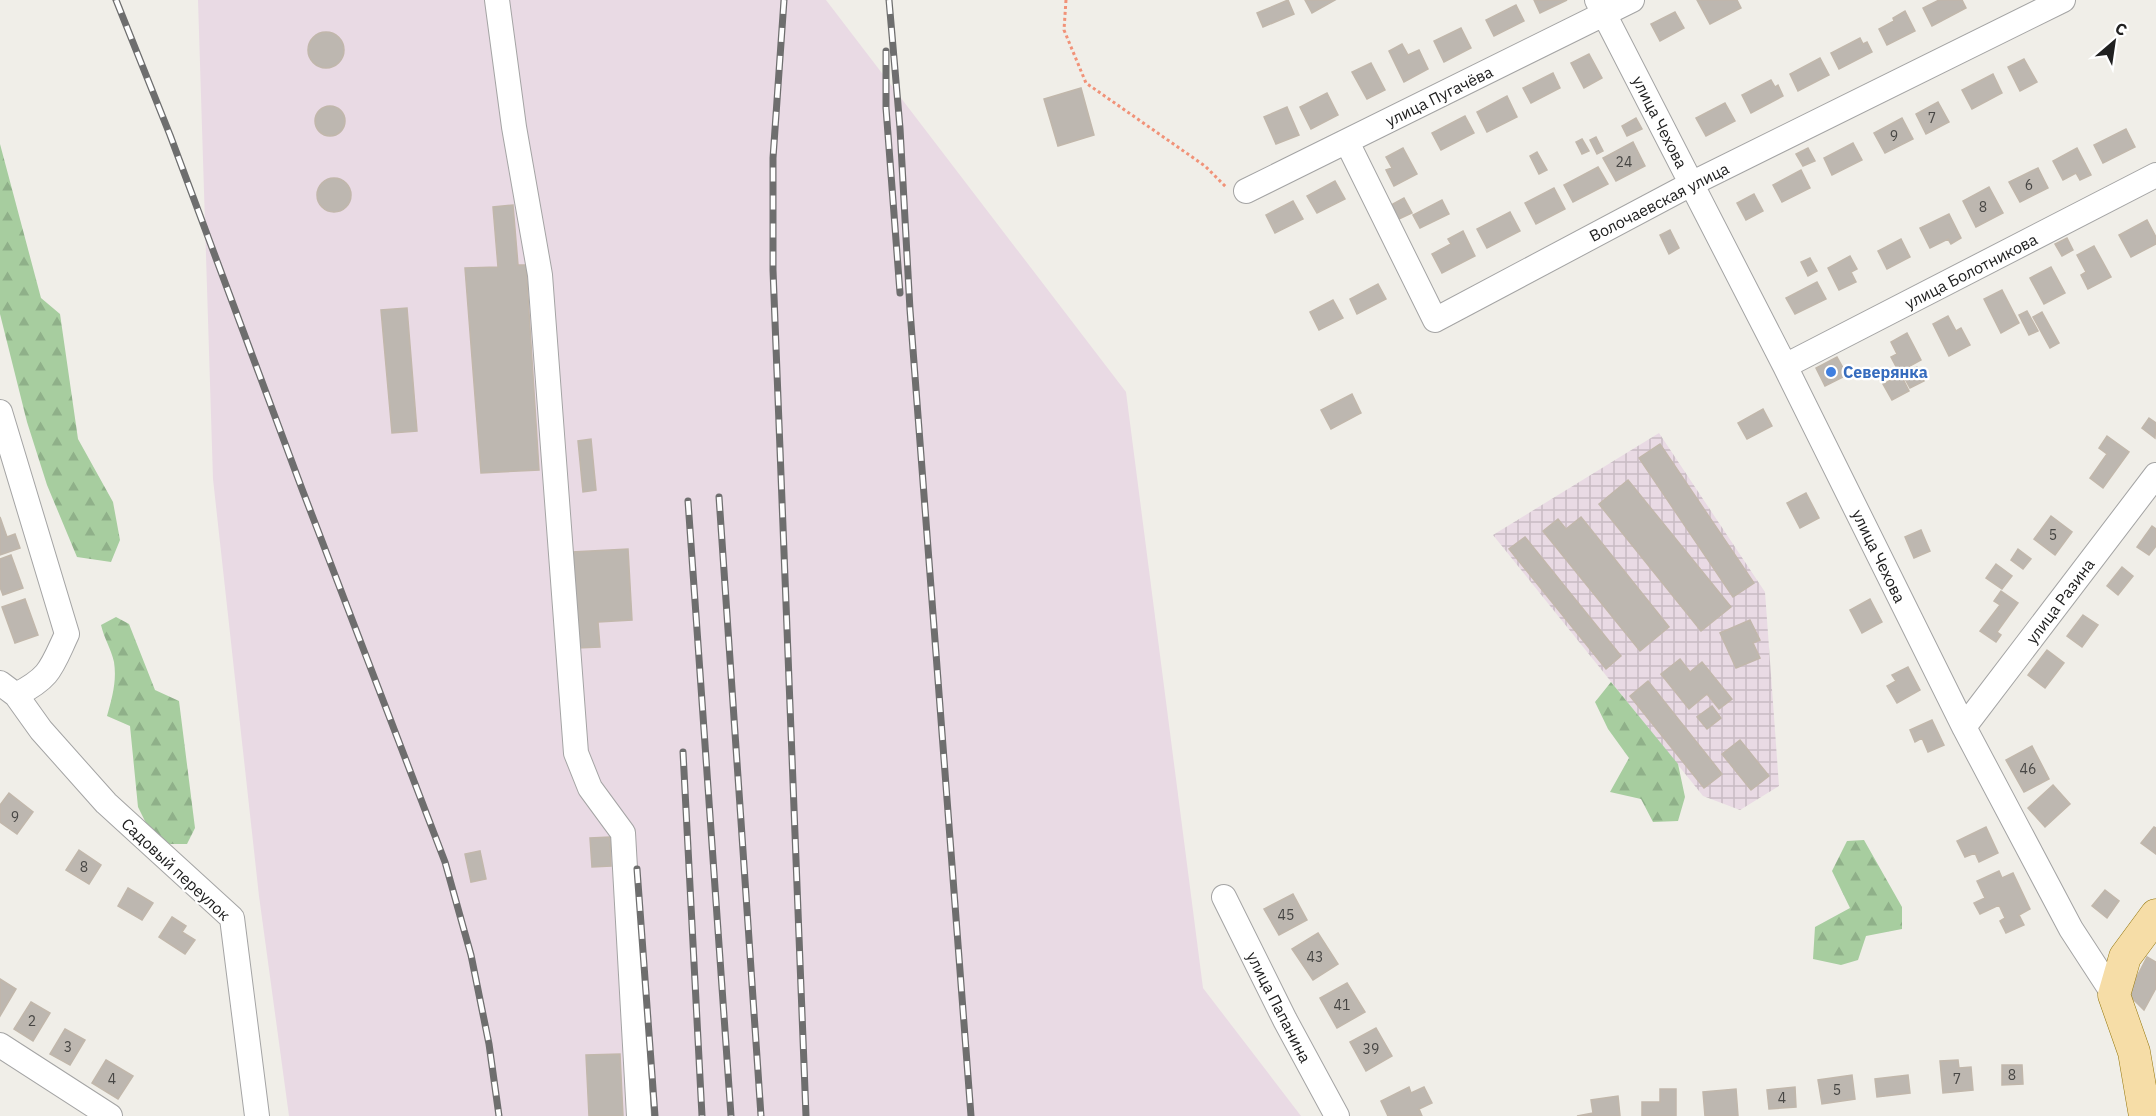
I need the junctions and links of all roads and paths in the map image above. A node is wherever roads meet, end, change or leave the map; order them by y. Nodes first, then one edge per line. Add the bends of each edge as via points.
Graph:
1 (497, 0) edge
2 (1066, 0) edge
3 (1632, 0) edge
4 (2063, 0) edge
5 (1600, 7) edge
6 (1347, 142) junction
7 (2156, 175) edge
8 (1691, 184) junction
9 (1246, 191) joint
10 (1785, 366) junction
11 (0, 412) edge
12 (2156, 475) edge
13 (8, 689) edge
14 (1964, 727) junction
15 (1224, 897) dead end
16 (2156, 915) edge
17 (2114, 995) junction
18 (0, 1045) edge
19 (2145, 1058) edge
20 (110, 1116) edge
21 (257, 1116) edge
22 (639, 1116) edge
23 (1337, 1116) edge
24 (2145, 1116) edge

1 - 22 street via 540,276 576,753 590,788 623,832
2 - 9 path via 1064,30 1086,82 1205,166 1236,196
3 - 5 street, улица Пугачёва
4 - 8 street, Волочаевская улица
5 - 6 street, улица Пугачёва
5 - 8 street, улица Чехова
6 - 8 street, Волочаевская улица via 1436,320
6 - 9 street, улица Пугачёва
7 - 10 street, улица Болотникова
8 - 10 street, улица Чехова
10 - 14 street, улица Чехова
11 - 13 street via 67,634 50,670 36,685
12 - 14 street, улица Разина
13 - 21 street, Садовый переулок via 106,803 232,918
14 - 17 street, улица Чехова via 2072,929
15 - 23 street, улица Папанина
16 - 17 main road via 2125,957
17 - 19 main road, улица Чехова
18 - 20 street
19 - 24 main road, улица Чехова

